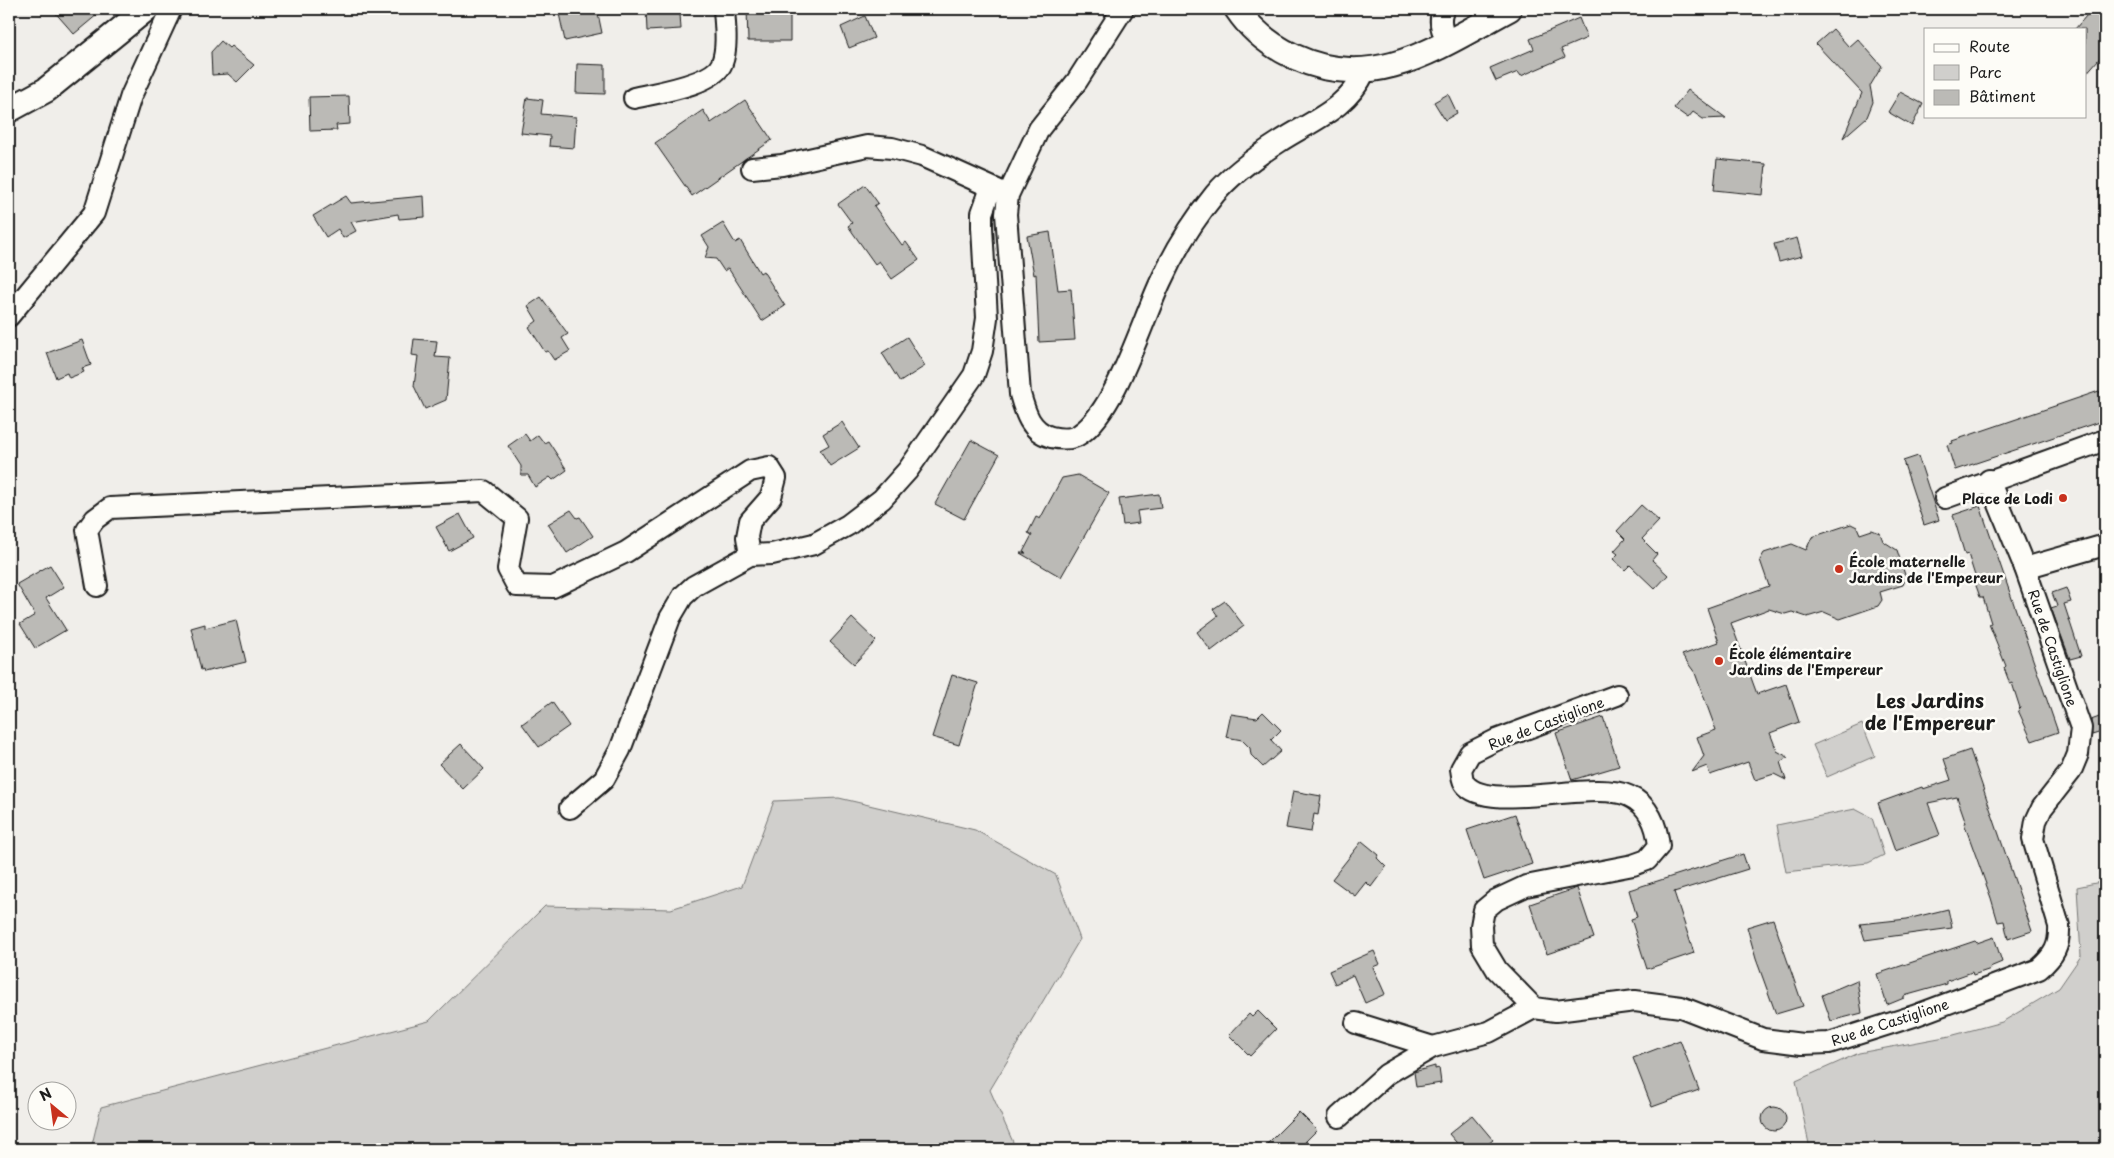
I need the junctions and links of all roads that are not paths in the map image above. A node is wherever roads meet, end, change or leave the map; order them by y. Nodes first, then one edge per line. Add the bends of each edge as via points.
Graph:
1 (146, 9) edge
2 (172, 9) edge
3 (724, 9) edge
4 (1123, 9) edge
5 (1237, 9) edge
6 (1444, 9) edge
7 (1509, 9) edge
8 (1448, 42) junction
9 (1365, 71) junction
10 (634, 98) dead end
11 (9, 110) edge
12 (752, 168) dead end
13 (999, 191) junction
14 (9, 316) edge
15 (2105, 440) edge
16 (1989, 480) junction
17 (1944, 498) dead end
18 (2105, 545) edge
19 (750, 555) junction
20 (2026, 568) junction
21 (98, 586) dead end
22 (1617, 695) dead end
23 (570, 808) dead end
24 (1534, 1008) junction
25 (1356, 1023) dead end
26 (1432, 1047) junction
27 (1339, 1117) dead end

1 - 11 street via 46,90
2 - 14 street via 131,96 94,213
3 - 10 street via 722,64 715,72 693,84
4 - 13 street via 1077,81 1039,129
5 - 9 street via 1245,21 1275,48 1316,67 1345,72
6 - 8 street via 1440,17
7 - 8 street
8 - 9 street via 1406,61
9 - 13 street via 1344,102 1278,142 1240,170 1216,193 1184,236 1100,415 1080,435 1061,440 1045,435 1025,414 1020,394 1006,214
12 - 13 street via 782,165 867,146 892,148 922,156
13 - 19 street via 982,213 987,318 982,351 969,382 908,470 882,499 848,525 814,544 772,554
15 - 16 street
16 - 17 street
16 - 20 street, Rue de Castiglione
18 - 20 street
19 - 21 street via 747,537 750,521 771,497 776,478 769,467 750,471 626,552 553,587 517,586 508,569 517,518 484,491 110,508 87,530
19 - 23 street via 694,586 683,596 670,618 620,750 604,779
20 - 24 street, Rue de Castiglione via 2081,728 2078,754 2071,771 2042,808 2033,839 2059,926 2060,941 2052,958 2022,977 1829,1043 1802,1044 1763,1039 1681,1007 1635,1001 1556,1010
22 - 24 street, Rue de Castiglione via 1496,740 1470,754 1461,770 1464,783 1474,792 1498,797 1602,791 1629,795 1647,810 1657,826 1659,846 1647,860 1526,886 1496,900 1484,910 1480,926 1482,945 1497,970
24 - 26 street via 1489,1032
25 - 26 street
26 - 27 street via 1386,1074

